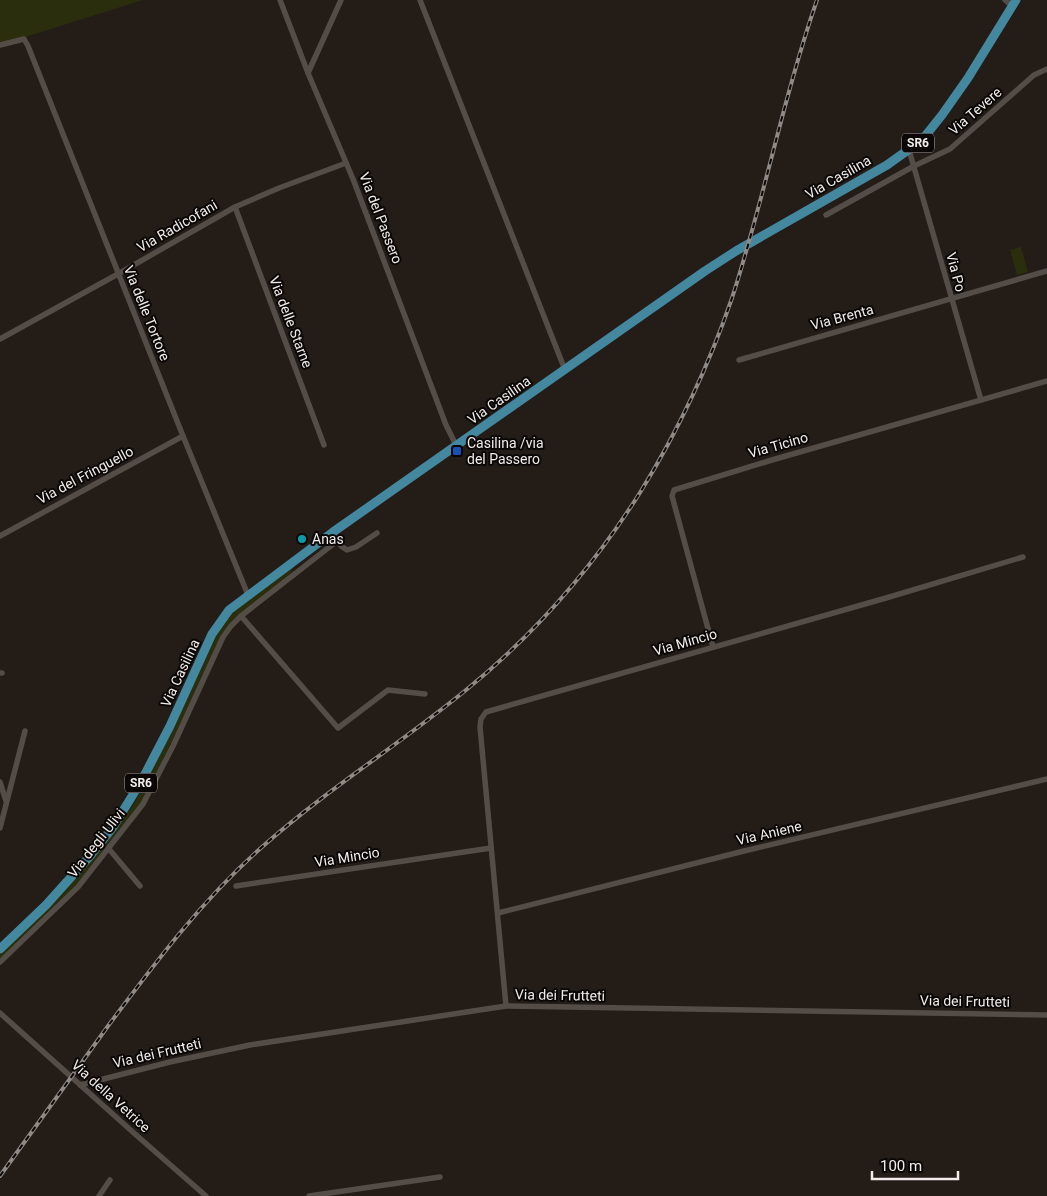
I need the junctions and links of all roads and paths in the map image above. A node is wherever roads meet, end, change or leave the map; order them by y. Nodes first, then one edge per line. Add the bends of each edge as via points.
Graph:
1 (280, 0) edge
2 (341, 0) edge
3 (420, 0) edge
4 (1011, 2) edge
5 (0, 45) edge
6 (1047, 69) edge
7 (308, 73) junction
8 (909, 150) junction
9 (346, 163) junction
10 (914, 166) junction
11 (235, 207) junction
12 (826, 215) dead end
13 (1047, 272) edge
14 (118, 274) junction
15 (950, 298) junction
16 (0, 339) edge
17 (739, 360) dead end
18 (565, 370) junction
19 (1047, 382) edge
20 (981, 400) junction
21 (183, 436) junction
22 (324, 445) dead end
23 (457, 447) junction
24 (377, 533) dead end
25 (0, 536) edge
26 (335, 537) junction
27 (1023, 557) dead end
28 (248, 595) junction
29 (241, 616) junction
30 (713, 647) junction
31 (425, 694) dead end
32 (25, 731) dead end
33 (1047, 778) edge
34 (0, 782) edge
35 (6, 801) junction
36 (0, 828) edge
37 (491, 848) junction
38 (109, 849) junction
39 (140, 886) dead end
40 (236, 886) dead end
41 (498, 913) junction
42 (0, 949) edge
43 (0, 962) edge
44 (506, 1006) junction
45 (0, 1013) edge
46 (1047, 1015) edge
47 (80, 1085) junction
48 (440, 1177) dead end
49 (110, 1180) dead end
50 (99, 1196) edge
51 (206, 1196) edge
52 (309, 1196) edge

1 - 7 street, Via del Passero
2 - 7 street
3 - 18 street
4 - 8 main road, Via Casilina / SR6 via 968,78 924,137
5 - 14 street, Via delle Tortore via 24,39
6 - 10 street, Via Tevere via 1034,75 950,149
7 - 9 street, Via del Passero
8 - 10 street, Via Po
8 - 18 main road, Via Casilina / SR6 via 736,251
9 - 11 street, Via Radicofani
9 - 23 street, Via del Passero
10 - 12 street, Via Tevere
10 - 15 street, Via Po
11 - 14 street, Via Radicofani
11 - 22 street, Via delle Starne
13 - 15 street, Via Brenta
14 - 16 street, Via Radicofani
14 - 21 street, Via delle Tortore
15 - 17 street, Via Brenta
15 - 20 street, Via Po
18 - 23 main road, Via Casilina / SR6
19 - 20 street, Via Ticino
20 - 30 street, Via Ticino via 674,490 672,496
21 - 25 street, Via del Fringuello
21 - 28 street, Via delle Tortore
23 - 26 main road, Via Casilina / SR6
24 - 26 street via 349,550 343,549
26 - 28 main road, Via Casilina / SR6
26 - 29 street, Via degli Ulivi
27 - 30 street, Via Mincio
28 - 42 main road, Via Casilina / SR6 via 227,613 214,630 170,726 113,827 46,905
29 - 31 street via 338,728 388,690
29 - 38 street, Via degli Ulivi via 223,637 143,804
30 - 37 street, Via Mincio via 486,712 480,727
32 - 35 street
33 - 41 street, Via Aniene
34 - 35 street
35 - 36 street
37 - 40 street, Via Mincio
37 - 41 street, Via Mincio
38 - 39 street
38 - 43 street, Via degli Ulivi via 78,887
41 - 44 street, Via Mincio
44 - 46 street, Via dei Frutteti
44 - 47 street, Via dei Frutteti via 250,1045
45 - 47 street, Via della Vetrice
47 - 51 street, Via della Vetrice
48 - 52 street
49 - 50 street

